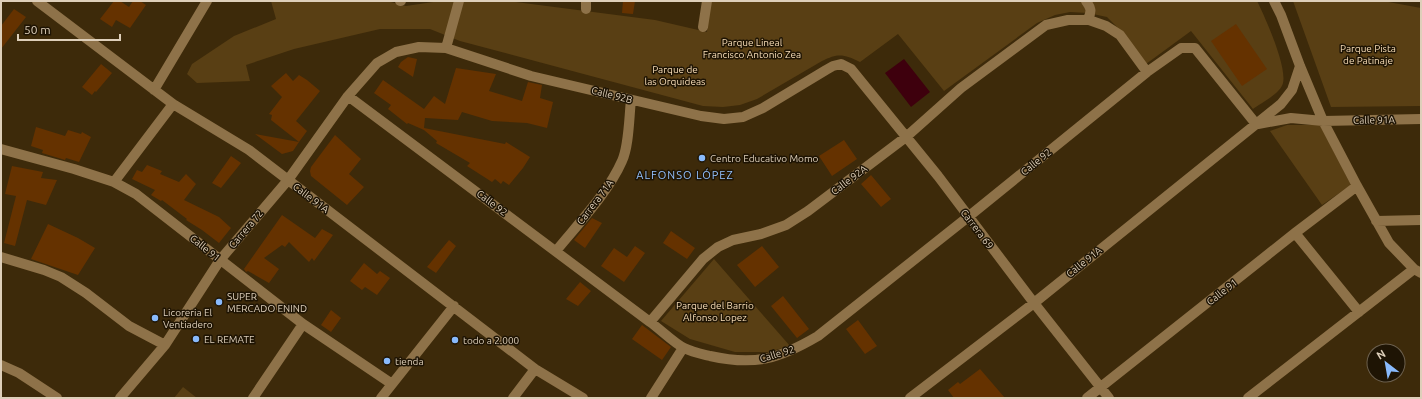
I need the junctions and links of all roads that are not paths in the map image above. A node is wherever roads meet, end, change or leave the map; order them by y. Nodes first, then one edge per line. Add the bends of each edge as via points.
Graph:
1 (37, 1) edge
2 (207, 1) edge
3 (459, 1) edge
4 (706, 1) edge
5 (1086, 1) edge
6 (1274, 1) edge
7 (1088, 19) dead end
8 (703, 27) dead end
9 (446, 48) junction
10 (377, 63) joint
11 (841, 64) joint
12 (1300, 66) junction
13 (1147, 72) junction
14 (163, 75) junction
15 (154, 90) junction
16 (348, 96) junction
17 (631, 100) junction
18 (170, 102) junction
19 (1421, 119) edge
20 (1323, 121) junction
21 (1256, 124) junction
22 (906, 137) junction
23 (1, 149) edge
24 (288, 180) junction
25 (114, 182) junction
26 (1357, 186) junction
27 (968, 217) junction
28 (1376, 220) junction
29 (1421, 220) edge
30 (1295, 233) junction
31 (556, 251) junction
32 (1, 257) edge
33 (220, 260) junction
34 (1417, 271) edge
35 (1034, 303) junction
36 (454, 306) junction
37 (1359, 312) junction
38 (650, 322) junction
39 (303, 324) junction
40 (165, 345) junction
41 (683, 348) junction
42 (1, 365) edge
43 (535, 369) junction
44 (392, 384) junction
45 (1100, 388) junction
46 (57, 398) edge
47 (120, 398) edge
48 (253, 398) edge
49 (382, 398) edge
50 (513, 398) edge
51 (583, 398) edge
52 (651, 398) edge
53 (910, 398) edge
54 (1087, 398) edge
55 (1109, 398) edge
56 (1248, 398) edge

1 - 15 street, Calle 91A
2 - 14 street
3 - 9 street
4 - 8 street
5 - 7 street via 1091,8
6 - 12 street
9 - 10 street, Calle 92B via 419,47 396,52
9 - 17 street, Calle 92B via 531,76
10 - 16 street, Carrera 72
11 - 17 street, Calle 92B via 833,66 763,108 743,117 724,119 701,116
11 - 22 street, Carrera 69 via 851,69
12 - 20 street
12 - 21 street, Calle 91A via 1292,90 1281,104
13 - 21 street, Calle 92 via 1181,48 1194,48
13 - 22 street, Calle 92A via 1120,35 1106,26 1090,20 1068,20 1046,25 961,88
13 - 27 street, Calle 92
14 - 15 street
14 - 18 street
15 - 18 street, Calle 91A
16 - 24 street, Carrera 72
16 - 31 street, Calle 92
17 - 31 street, Carrera 71A via 622,160 605,190
18 - 24 street, Calle 91A via 249,150
18 - 25 street
19 - 20 street, Calle 91A
20 - 21 street, Calle 91A via 1291,118
20 - 26 street
21 - 35 street, Calle 91A
22 - 27 street, Carrera 69
22 - 38 street, Calle 92A via 786,225 733,240 718,247 703,259
23 - 25 street, Calle 91
24 - 33 street, Carrera 72
24 - 36 street, Calle 91A
25 - 33 street, Calle 91 via 136,194
26 - 28 street
26 - 30 street, Calle 91
27 - 35 street, Carrera 69
27 - 41 street, Calle 92 via 818,336 798,348 758,361 722,358
28 - 29 street
28 - 34 street via 1389,243
30 - 37 street
30 - 45 street, Calle 91
31 - 38 street, Calle 92
32 - 40 street via 61,277 129,326
33 - 39 street, Calle 91
33 - 40 street, Carrera 72
34 - 37 street
35 - 45 street, Carrera 69
35 - 53 street, Calle 91A
36 - 43 street, Calle 91A
36 - 44 street
37 - 56 street
38 - 41 street, Calle 92
39 - 44 street, Calle 91
39 - 48 street
40 - 47 street, Carrera 72
41 - 52 street
42 - 46 street via 19,373
43 - 50 street
43 - 51 street, Calle 91A
44 - 49 street
45 - 54 street, Calle 91
45 - 55 street, Carrera 69

